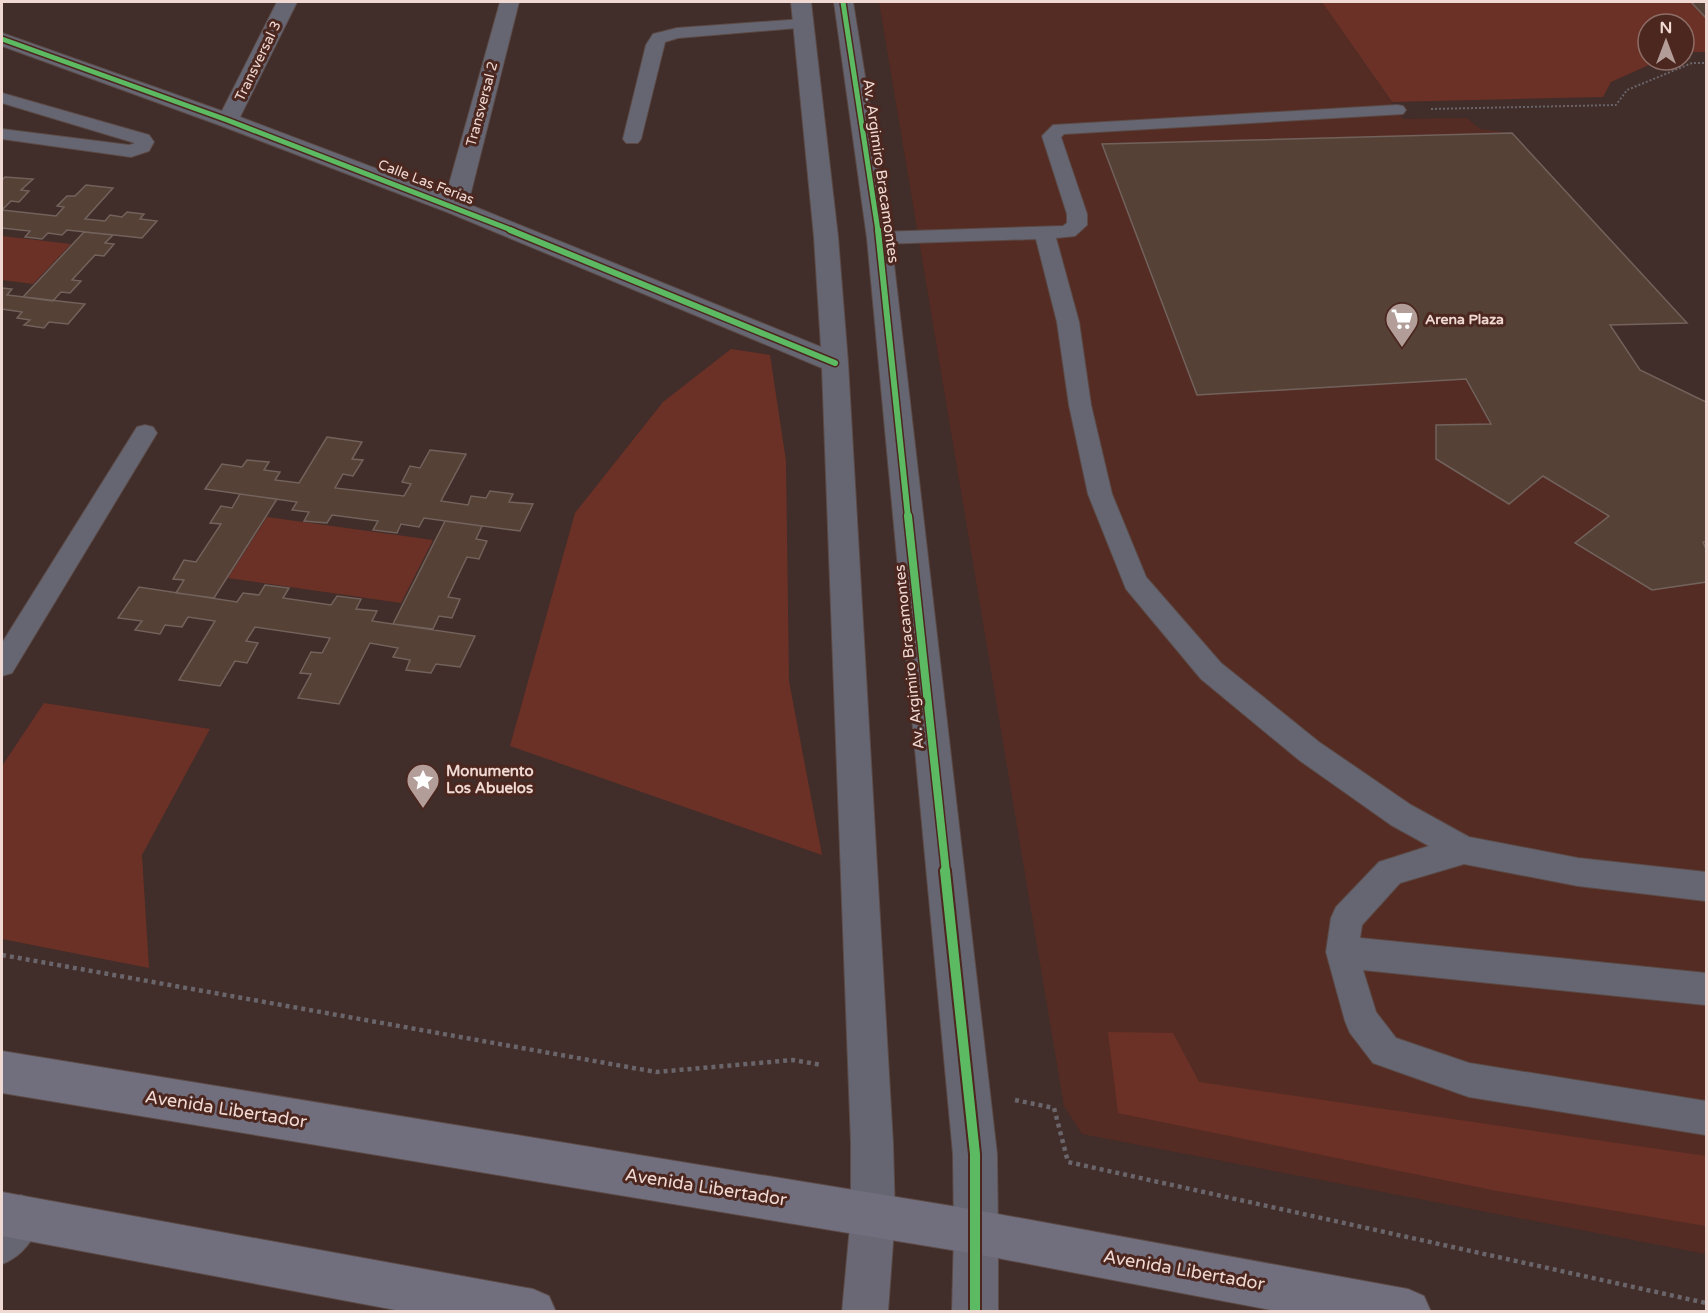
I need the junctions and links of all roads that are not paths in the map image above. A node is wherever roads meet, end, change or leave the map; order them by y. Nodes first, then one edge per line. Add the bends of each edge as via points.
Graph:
1 (286, 2) edge
2 (510, 2) edge
3 (843, 2) edge
4 (802, 13) edge
5 (2, 39) edge
6 (2, 98) edge
7 (1397, 110) road end
8 (227, 120) junction
9 (2, 134) edge
10 (632, 139) dead end
11 (455, 207) junction
12 (1045, 234) junction
13 (879, 238) junction
14 (835, 363) junction
15 (145, 434) dead end
16 (2, 665) edge
17 (1464, 850) junction
18 (1707, 886) edge
19 (1342, 952) junction
20 (1707, 989) edge
21 (2, 1072) edge
22 (1707, 1118) edge
23 (873, 1215) junction
24 (8, 1224) edge
25 (976, 1232) junction
26 (533, 1311) edge
27 (865, 1311) edge
28 (975, 1311) edge
29 (1408, 1311) edge

1 - 8 street, Transversal 3
2 - 11 street, Transversal 2
3 - 13 street, Av. Argimiro Bracamontes
4 - 10 lane via 659,38 654,45
4 - 14 street
5 - 8 street, Calle Las Ferias
6 - 9 lane via 145,142 131,151
7 - 12 lane via 1059,129 1051,136 1077,214 1077,225 1068,232
8 - 11 street, Calle Las Ferias
11 - 14 street, Calle Las Ferias
12 - 13 lane
12 - 17 lane via 1068,322 1080,405 1100,494 1135,582 1211,671 1309,751 1401,815
13 - 25 street, Av. Argimiro Bracamontes via 975,1154
14 - 23 street
15 - 16 lane
17 - 18 lane via 1578,872
17 - 19 lane via 1390,872 1347,918
19 - 20 lane
19 - 22 lane via 1362,1021 1385,1051 1469,1080
21 - 23 main road, Avenida Libertador
23 - 25 main road, Avenida Libertador
23 - 27 street
24 - 26 main road
25 - 28 street, Av. Argimiro Bracamontes
25 - 29 main road, Avenida Libertador

